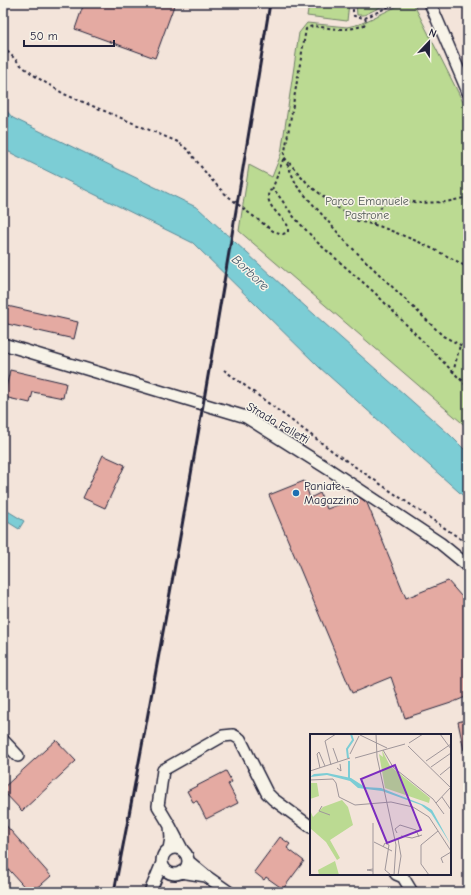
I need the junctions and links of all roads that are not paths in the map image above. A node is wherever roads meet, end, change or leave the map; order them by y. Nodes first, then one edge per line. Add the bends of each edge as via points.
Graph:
1 (430, 3) edge
2 (468, 92) edge
3 (3, 344) edge
4 (468, 566) edge
5 (3, 740) edge
6 (18, 756) dead end
7 (170, 826) junction
8 (310, 826) edge
9 (169, 849) junction
10 (182, 849) junction
11 (188, 861) junction
12 (162, 863) junction
13 (169, 872) junction
14 (181, 872) junction
15 (398, 875) edge
16 (206, 876) junction
17 (150, 892) edge
18 (228, 892) edge
19 (412, 892) edge

1 - 2 street
3 - 4 street, Strada Falletti via 246,417 440,543
5 - 6 street
7 - 8 street via 158,806 164,770 223,736 233,735 240,739 267,793
7 - 9 street
7 - 10 street
9 - 10 street
9 - 12 street via 163,854
10 - 11 street via 188,856
11 - 14 street
11 - 16 street
12 - 13 street
12 - 17 street
13 - 14 street
13 - 17 street
14 - 16 street
15 - 19 street via 403,877
16 - 18 street

